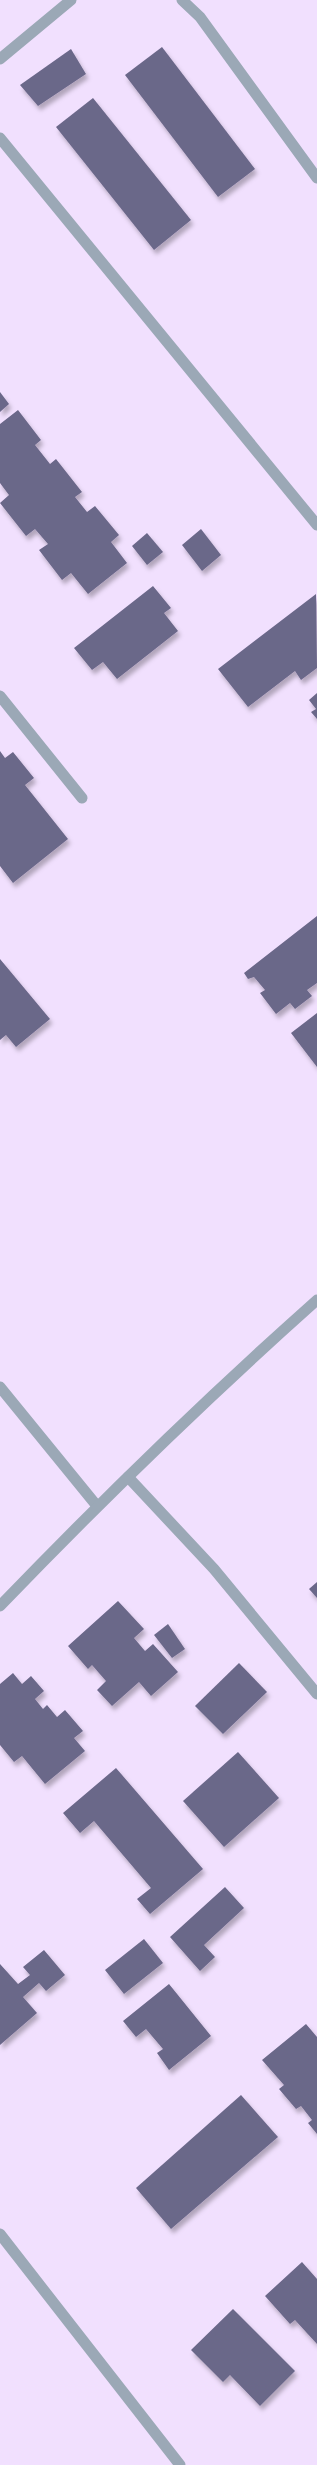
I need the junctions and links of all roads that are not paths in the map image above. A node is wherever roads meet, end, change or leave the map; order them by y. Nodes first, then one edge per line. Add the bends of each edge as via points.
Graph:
1 (71, 0) edge
2 (182, 0) edge
3 (0, 59) edge
4 (0, 138) edge
5 (317, 178) edge
6 (317, 526) edge
7 (0, 696) edge
8 (82, 798) dead end
9 (317, 1300) edge
10 (0, 1387) edge
11 (128, 1477) junction
12 (97, 1506) junction
13 (0, 1606) edge
14 (317, 1694) edge
15 (0, 2234) edge
16 (180, 2465) edge

1 - 3 street
2 - 5 street via 200,17
4 - 6 street
7 - 8 street
9 - 11 street
10 - 12 street
11 - 12 street
11 - 14 street via 214,1569
12 - 13 street
15 - 16 street

